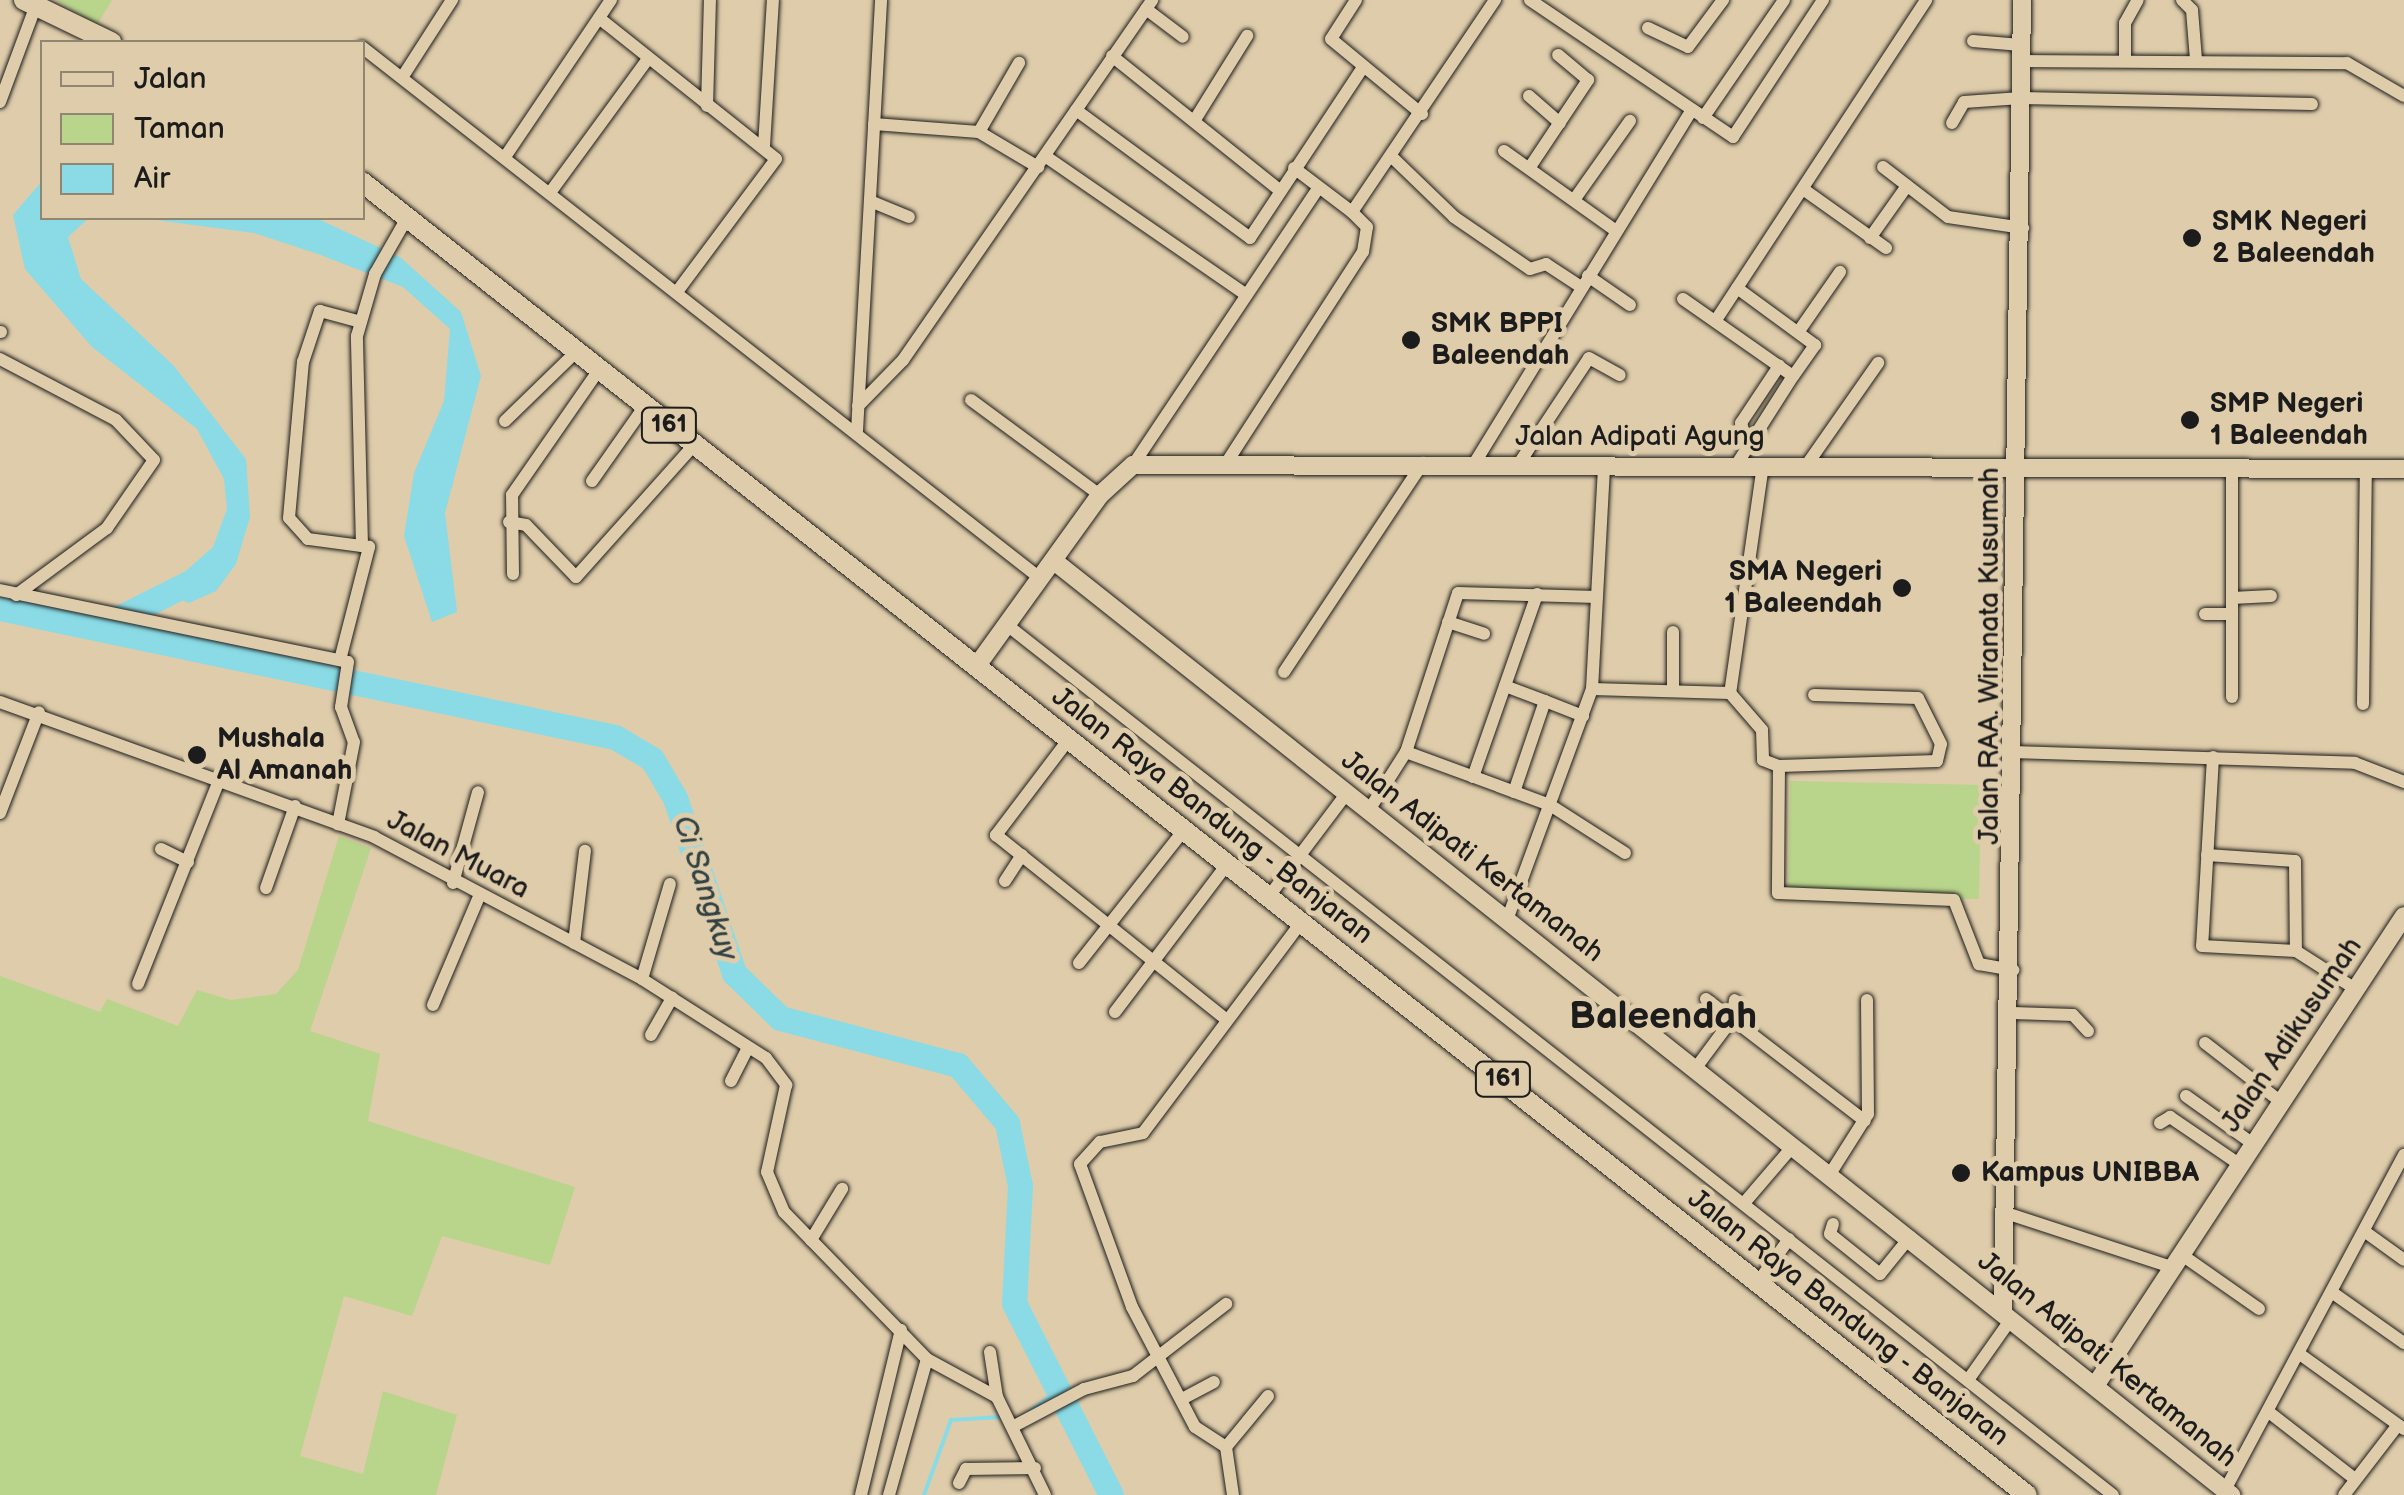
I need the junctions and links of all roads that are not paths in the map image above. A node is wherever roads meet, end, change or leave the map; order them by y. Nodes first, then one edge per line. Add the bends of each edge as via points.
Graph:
1 (452, 0) edge
2 (611, 0) edge
3 (710, 0) edge
4 (772, 0) edge
5 (880, 0) edge
6 (1356, 0) edge
7 (1495, 0) edge
8 (1530, 0) edge
9 (1723, 0) edge
10 (1784, 0) edge
11 (1823, 0) edge
12 (1926, 0) edge
13 (2022, 0) edge
14 (2138, 0) edge
15 (2182, 0) edge
16 (30, 3) edge
17 (1149, 4) edge
18 (599, 18) junction
19 (1648, 28) dead end
20 (1247, 36) dead end
21 (1183, 37) dead end
22 (107, 40) edge
23 (1973, 42) dead end
24 (365, 48) edge
25 (2022, 53) junction
26 (1558, 55) dead end
27 (1112, 56) junction
28 (647, 60) junction
29 (2125, 60) junction
30 (2196, 60) junction
31 (1019, 63) dead end
32 (1363, 67) junction
33 (404, 73) junction
34 (1529, 96) dead end
35 (2404, 96) edge
36 (2021, 98) junction
37 (0, 102) edge
38 (2312, 104) dead end
39 (707, 106) junction
40 (1076, 110) junction
41 (1422, 114) junction
42 (1697, 114) junction
43 (1196, 118) junction
44 (1630, 121) dead end
45 (874, 124) junction
46 (1560, 124) junction
47 (1952, 124) dead end
48 (979, 132) junction
49 (764, 146) junction
50 (1504, 151) dead end
51 (507, 154) junction
52 (1393, 158) junction
53 (1042, 161) junction
54 (1883, 167) dead end
55 (1294, 168) junction
56 (1530, 168) junction
57 (365, 184) edge
58 (1320, 186) junction
59 (1907, 186) junction
60 (552, 190) junction
61 (1279, 190) junction
62 (1803, 190) junction
63 (1574, 200) junction
64 (870, 201) junction
65 (1352, 212) junction
66 (910, 217) dead end
67 (407, 218) junction
68 (2023, 228) junction
69 (1616, 231) junction
70 (1870, 238) junction
71 (1886, 248) dead end
72 (1840, 272) dead end
73 (1585, 282) junction
74 (1737, 288) junction
75 (679, 289) junction
76 (1245, 294) junction
77 (1683, 299) dead end
78 (1630, 305) dead end
79 (1716, 320) junction
80 (361, 322) junction
81 (1799, 330) junction
82 (576, 352) junction
83 (0, 359) edge
84 (1878, 363) dead end
85 (1779, 366) junction
86 (599, 370) junction
87 (1620, 375) dead end
88 (1794, 376) junction
89 (971, 400) dead end
90 (645, 406) junction
91 (858, 406) junction
92 (505, 421) dead end
93 (857, 431) junction
94 (694, 445) junction
95 (1742, 456) junction
96 (1227, 462) junction
97 (1423, 463) junction
98 (1133, 464) junction
99 (1474, 464) junction
100 (1518, 465) junction
101 (1604, 465) junction
102 (1763, 465) junction
103 (1806, 466) junction
104 (2018, 469) junction
105 (2366, 469) junction
106 (2404, 469) edge
107 (2232, 470) junction
108 (592, 481) dead end
109 (1100, 495) junction
110 (509, 522) junction
111 (362, 546) junction
112 (1054, 562) junction
113 (513, 574) dead end
114 (1041, 579) junction
115 (0, 590) edge
116 (1536, 594) junction
117 (16, 596) junction
118 (1596, 596) junction
119 (2271, 596) dead end
120 (2232, 598) junction
121 (2206, 614) dead end
122 (2232, 614) junction
123 (1448, 622) junction
124 (1007, 626) junction
125 (1673, 632) dead end
126 (1484, 634) dead end
127 (344, 663) junction
128 (976, 668) junction
129 (1284, 672) dead end
130 (1505, 686) junction
131 (1592, 689) junction
132 (1673, 691) junction
133 (1730, 693) junction
134 (1814, 695) dead end
135 (2232, 696) dead end
136 (1545, 701) junction
137 (0, 702) edge
138 (2363, 704) dead end
139 (39, 712) junction
140 (1583, 716) junction
141 (1069, 739) junction
142 (1406, 752) junction
143 (2012, 752) junction
144 (2213, 757) junction
145 (1779, 766) junction
146 (2381, 770) junction
147 (2404, 770) edge
148 (1473, 777) junction
149 (218, 780) junction
150 (2404, 782) edge
151 (478, 792) dead end
152 (1514, 792) junction
153 (1348, 793) junction
154 (1550, 805) junction
155 (295, 806) junction
156 (1369, 810) junction
157 (0, 813) edge
158 (338, 824) junction
159 (1184, 829) junction
160 (162, 849) dead end
161 (585, 851) dead end
162 (1625, 853) dead end
163 (1303, 854) junction
164 (1022, 855) junction
165 (2207, 855) junction
166 (188, 862) junction
167 (1228, 863) junction
168 (453, 882) junction
169 (1005, 882) dead end
170 (670, 884) dead end
171 (266, 888) dead end
172 (1270, 895) junction
173 (478, 899) junction
174 (2404, 918) edge
175 (1302, 920) junction
176 (1507, 920) junction
177 (1110, 923) junction
178 (574, 943) junction
179 (2296, 952) junction
180 (1153, 958) junction
181 (1079, 962) dead end
182 (2013, 970) junction
183 (642, 979) junction
184 (138, 984) dead end
185 (2357, 990) junction
186 (672, 998) junction
187 (1706, 999) dead end
188 (1734, 1000) dead end
189 (1867, 1000) dead end
190 (433, 1004) dead end
191 (1116, 1012) dead end
192 (2013, 1014) junction
193 (1733, 1018) junction
194 (1227, 1020) junction
195 (2088, 1031) dead end
196 (651, 1034) dead end
197 (2205, 1042) dead end
198 (748, 1048) junction
199 (1695, 1069) junction
200 (731, 1081) dead end
201 (2186, 1096) dead end
202 (2281, 1102) junction
203 (1865, 1121) junction
204 (2160, 1123) dead end
205 (2253, 1144) junction
206 (1792, 1146) junction
207 (2404, 1155) edge
208 (2239, 1164) junction
209 (1830, 1174) junction
210 (2398, 1174) edge
211 (842, 1188) dead end
212 (1745, 1202) junction
213 (2006, 1213) junction
214 (1832, 1224) dead end
215 (2364, 1231) junction
216 (1910, 1236) junction
217 (1789, 1239) junction
218 (811, 1240) junction
219 (2404, 1260) edge
220 (2178, 1262) junction
221 (1758, 1282) junction
222 (2332, 1293) junction
223 (1226, 1304) dead end
224 (2259, 1310) dead end
225 (2007, 1316) junction
226 (901, 1330) junction
227 (2404, 1343) edge
228 (990, 1352) dead end
229 (2301, 1355) junction
230 (1163, 1356) junction
231 (927, 1360) junction
232 (1968, 1380) junction
233 (1214, 1382) dead end
234 (2096, 1386) junction
235 (1268, 1396) dead end
236 (998, 1397) junction
237 (1182, 1398) junction
238 (2270, 1413) junction
239 (1021, 1423) junction
240 (2401, 1427) edge
241 (1226, 1447) junction
242 (1034, 1468) junction
243 (2355, 1480) junction
244 (958, 1483) dead end
245 (2228, 1492) edge
246 (861, 1495) edge
247 (890, 1495) edge
248 (1045, 1495) edge
249 (1232, 1495) edge
250 (2026, 1495) edge
251 (2113, 1495) edge
252 (2344, 1495) edge

1 - 33 street
2 - 18 street
3 - 39 street
4 - 49 street
5 - 45 street
6 - 32 street via 1331,36
7 - 41 street
8 - 42 street
9 - 19 street via 1688,47
10 - 42 street
11 - 42 street via 1738,135
12 - 62 street
13 - 25 main road, Jalan RAA. Wiranata Kusumah
14 - 29 street via 2125,24
15 - 30 street
16 - 22 main road
16 - 37 street
17 - 21 street
17 - 27 street
18 - 28 street
18 - 51 street
20 - 43 street
23 - 25 street
24 - 33 street
25 - 29 street
25 - 36 main road, Jalan RAA. Wiranata Kusumah
26 - 46 street via 1588,78
27 - 40 street
27 - 43 street
28 - 39 street
28 - 60 street
29 - 30 street
30 - 35 street via 2347,62
31 - 48 street
32 - 41 street
32 - 55 street
33 - 51 street
34 - 46 street
36 - 38 street
36 - 47 street via 1964,102
36 - 68 main road, Jalan RAA. Wiranata Kusumah
39 - 49 street
40 - 53 street
40 - 61 street via 1250,238
41 - 52 street
42 - 69 street
43 - 61 street
44 - 63 street
45 - 48 street
45 - 64 street
46 - 56 street
48 - 53 street
49 - 75 street via 776,166
50 - 56 street
51 - 60 street
52 - 65 street
52 - 73 street via 1530,269 1546,264
53 - 76 street
53 - 91 street via 903,360
54 - 59 street
55 - 58 street
55 - 61 street
56 - 63 street
57 - 67 main road, Jalan Raya Bandung - Banjaran / 161
58 - 65 street
58 - 76 street
59 - 68 street via 1948,217
59 - 70 street
60 - 75 street
62 - 70 street
62 - 74 street
63 - 69 street
64 - 66 street
64 - 91 street
65 - 96 street via 1367,228 1363,252
67 - 80 street via 375,274
67 - 82 main road, Jalan Raya Bandung - Banjaran / 161
68 - 104 main road, Jalan RAA. Wiranata Kusumah
69 - 73 street
70 - 71 street
72 - 81 street
73 - 78 street
73 - 99 street
74 - 79 street
74 - 81 street
75 - 93 street
76 - 98 street
77 - 79 street
79 - 85 street
80 - 111 street via 354,498 366,508
80 - 111 street via 320,311 303,362 288,518 308,539
81 - 88 street via 1816,348
82 - 86 main road, Jalan Raya Bandung - Banjaran / 161
82 - 92 street
83 - 117 street via 116,420 154,460 107,528
84 - 103 street
85 - 88 street
85 - 95 street via 1742,422
86 - 90 main road, Jalan Raya Bandung - Banjaran / 161
86 - 110 street via 514,490
87 - 100 street via 1589,358
88 - 95 street
89 - 109 street
90 - 94 main road, Jalan Raya Bandung - Banjaran / 161
90 - 108 street
91 - 93 street
93 - 114 street
94 - 110 street via 576,577 526,525
94 - 128 main road, Jalan Raya Bandung - Banjaran / 161
95 - 101 main road, Jalan Adipati Agung
95 - 102 main road, Jalan Adipati Agung
96 - 97 main road, Jalan Adipati Agung
96 - 98 main road, Jalan Adipati Agung
97 - 99 main road, Jalan Adipati Agung
97 - 129 street
98 - 109 main road
99 - 100 main road, Jalan Adipati Agung
100 - 101 main road, Jalan Adipati Agung
101 - 118 street
102 - 103 main road, Jalan Adipati Agung
102 - 133 street
103 - 104 main road, Jalan Adipati Agung
104 - 107 main road, Jalan Adipati Agung
104 - 143 main road, Jalan RAA. Wiranata Kusumah
105 - 106 main road, Jalan Adipati Agung
105 - 107 main road, Jalan Adipati Agung
105 - 138 street
107 - 120 street
109 - 112 main road
110 - 113 street
111 - 127 street via 369,550
112 - 114 main road
112 - 153 main road, Jalan Adipati Kertamanah
114 - 124 main road
115 - 117 street
116 - 118 street
116 - 123 street via 1460,592
116 - 130 street
117 - 127 street
118 - 131 street
119 - 120 street
120 - 122 street
121 - 122 street
122 - 135 street
123 - 126 street
123 - 142 street
124 - 128 main road
124 - 163 street
125 - 132 street
127 - 158 street via 341,707 354,742
128 - 141 main road, Jalan Raya Bandung - Banjaran / 161
130 - 136 street
130 - 148 street
131 - 132 street
131 - 140 street
132 - 133 street
133 - 145 street via 1762,730 1763,760
134 - 145 street via 1918,698 1941,744 1937,761
136 - 140 street
136 - 152 street
137 - 139 street, Jalan Muara
139 - 149 street, Jalan Muara
139 - 157 street
140 - 154 street
141 - 159 main road, Jalan Raya Bandung - Banjaran / 161
141 - 164 street via 996,833
142 - 148 street
142 - 156 street
143 - 144 street
143 - 182 main road, Jalan RAA. Wiranata Kusumah
144 - 146 street
144 - 165 street
145 - 182 street via 1782,898 1954,900 1979,964
146 - 147 street
146 - 150 street
148 - 152 street
149 - 155 street, Jalan Muara
149 - 166 street
151 - 168 street
152 - 154 street
153 - 156 main road, Jalan Adipati Kertamanah
153 - 163 street
154 - 162 street
154 - 176 street
155 - 158 street, Jalan Muara
155 - 171 street
156 - 176 main road, Jalan Adipati Kertamanah
158 - 168 street, Jalan Muara
159 - 167 main road, Jalan Raya Bandung - Banjaran / 161
159 - 177 street
160 - 166 street
161 - 178 street
163 - 172 street
163 - 212 street
164 - 169 street
164 - 177 street
165 - 179 street via 2295,861
165 - 179 street via 2204,949
166 - 184 street
167 - 172 main road, Jalan Raya Bandung - Banjaran / 161
167 - 180 street
168 - 173 street, Jalan Muara
170 - 183 street
172 - 175 main road, Jalan Raya Bandung - Banjaran / 161
173 - 178 street, Jalan Muara
173 - 190 street
174 - 185 main road, Jalan Adikusumah
175 - 194 street
175 - 221 main road, Jalan Raya Bandung - Banjaran / 161
176 - 199 main road, Jalan Adipati Kertamanah
177 - 180 street
177 - 181 street
178 - 183 street, Jalan Muara
179 - 185 street
180 - 191 street
180 - 194 street
182 - 192 main road, Jalan RAA. Wiranata Kusumah
183 - 186 street, Jalan Muara
185 - 202 main road, Jalan Adikusumah
186 - 196 street
186 - 198 street, Jalan Muara
187 - 193 street
188 - 193 street
189 - 203 street
192 - 195 street via 2073,1016
192 - 213 main road, Jalan RAA. Wiranata Kusumah
193 - 199 street
193 - 203 street
194 - 230 street via 1144,1133 1100,1142 1080,1161 1132,1308
197 - 202 street
198 - 200 street
198 - 218 street, Jalan Muara via 782,1071 786,1086 769,1159 774,1194
199 - 206 main road, Jalan Adipati Kertamanah
201 - 205 street
202 - 205 main road, Jalan Adikusumah
203 - 209 street
204 - 208 street via 2170,1116
205 - 208 main road, Jalan Adikusumah
206 - 209 main road, Jalan Adipati Kertamanah
206 - 212 street
207 - 210 street
208 - 220 main road, Jalan Adikusumah
209 - 216 main road, Jalan Adipati Kertamanah
210 - 215 street
211 - 218 street
212 - 217 street
213 - 220 street
213 - 225 main road, Jalan RAA. Wiranata Kusumah
214 - 216 street via 1830,1234 1880,1274
215 - 219 street
215 - 222 street
216 - 225 main road, Jalan Adipati Kertamanah
217 - 221 street
217 - 232 street
218 - 226 street
220 - 224 street
220 - 234 main road, Jalan Adikusumah
221 - 250 main road, Jalan Raya Bandung - Banjaran / 161
222 - 227 street
222 - 229 street
223 - 230 street
225 - 232 street
225 - 234 main road, Jalan Adipati Kertamanah
226 - 231 street
226 - 246 street
228 - 236 street
229 - 238 street
229 - 240 street
230 - 237 street
230 - 239 street
231 - 236 street
231 - 247 street
232 - 251 street
233 - 237 street
234 - 245 main road, Jalan Adipati Kertamanah
235 - 241 street
236 - 239 street
237 - 241 street via 1195,1427
238 - 243 street
238 - 245 street
239 - 242 street
240 - 243 street
241 - 249 street
242 - 244 street via 963,1470
242 - 248 street
243 - 252 street

